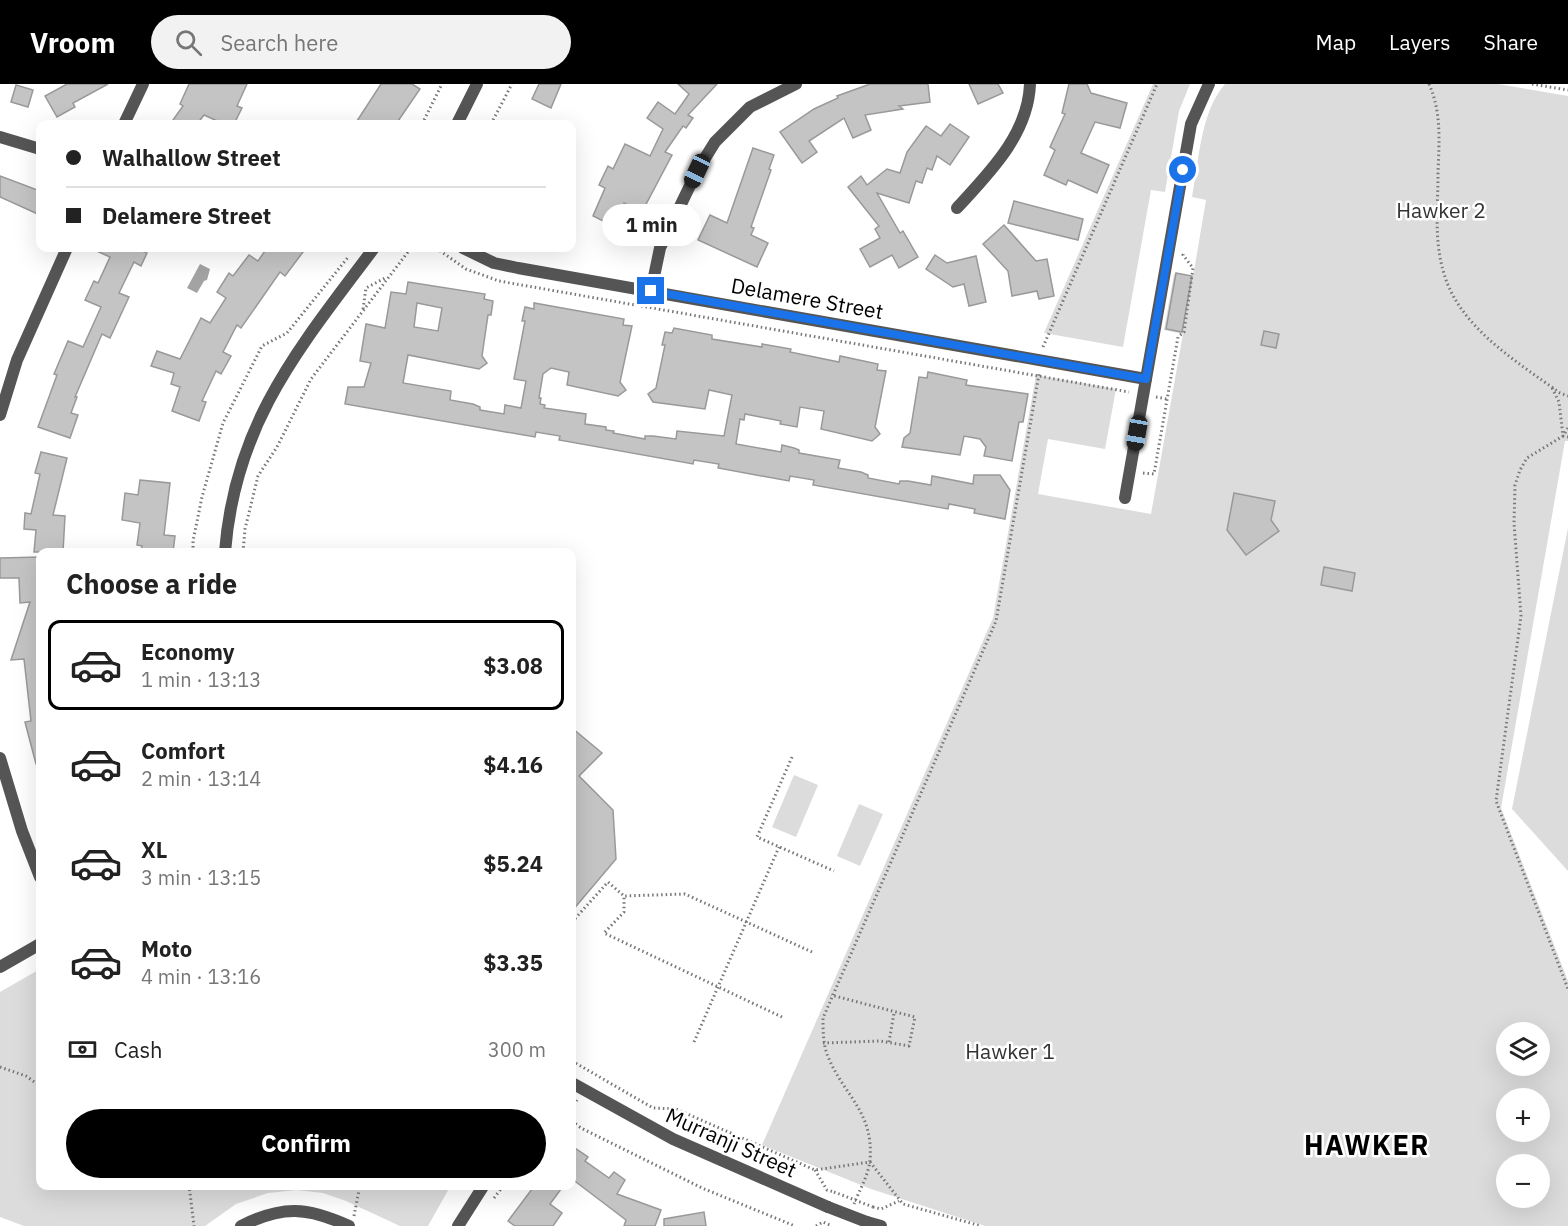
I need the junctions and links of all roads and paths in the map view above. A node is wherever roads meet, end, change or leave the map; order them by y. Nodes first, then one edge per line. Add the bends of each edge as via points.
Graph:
1 (143, 84) edge
2 (442, 84) edge
3 (477, 84) edge
4 (513, 84) edge
5 (796, 84) edge
6 (1030, 84) edge
7 (1157, 84) edge
8 (1209, 84) edge
9 (1429, 84) edge
10 (1532, 84) edge
11 (1568, 90) edge
12 (126, 120) edge
13 (424, 120) edge
14 (459, 120) edge
15 (492, 120) edge
16 (0, 137) edge
17 (36, 148) edge
18 (957, 208) dead end
19 (1185, 244) dead end
20 (64, 252) edge
21 (371, 252) edge
22 (408, 252) edge
23 (472, 252) edge
24 (350, 255) dead end
25 (388, 276) junction
26 (651, 291) junction
27 (363, 309) junction
28 (1042, 361) junction
29 (1146, 379) junction
30 (1552, 387) junction
31 (1568, 396) edge
32 (0, 415) edge
33 (1568, 428) edge
34 (1563, 436) junction
35 (1568, 437) edge
36 (1130, 471) junction
37 (1125, 498) dead end
38 (193, 548) edge
39 (226, 548) edge
40 (243, 548) edge
41 (792, 757) dead end
42 (0, 758) edge
43 (779, 847) junction
44 (36, 867) edge
45 (834, 871) dead end
46 (624, 896) junction
47 (576, 918) edge
48 (746, 922) junction
49 (36, 946) edge
50 (812, 952) dead end
51 (0, 967) edge
52 (719, 985) junction
53 (1568, 989) edge
54 (831, 995) junction
55 (894, 1013) junction
56 (782, 1017) dead end
57 (694, 1042) dead end
58 (889, 1042) junction
59 (823, 1043) junction
60 (576, 1063) edge
61 (0, 1067) edge
62 (36, 1083) edge
63 (576, 1085) edge
64 (576, 1124) edge
65 (870, 1162) junction
66 (815, 1170) junction
67 (190, 1190) edge
68 (359, 1190) edge
69 (481, 1190) edge
70 (899, 1200) junction
71 (853, 1205) dead end
72 (194, 1226) edge
73 (241, 1226) edge
74 (350, 1226) edge
75 (458, 1226) edge
76 (795, 1226) edge
77 (816, 1226) edge
78 (832, 1226) edge
79 (881, 1226) edge
80 (981, 1226) edge

1 - 12 street
2 - 13 path
3 - 14 street
4 - 15 path
5 - 26 street via 750,107 715,142 660,248
6 - 18 street via 1024,117 999,162
7 - 28 path via 1044,341
8 - 29 street via 1191,124
9 - 30 path via 1437,101 1439,134 1437,230 1443,270 1457,306 1501,350
10 - 11 path
16 - 17 street
19 - 36 path via 1183,255 1193,268 1184,332 1178,337 1154,474
20 - 32 street via 17,360
21 - 39 street via 295,353 266,402 234,491
22 - 25 path
23 - 26 street, Delamere Street via 494,263
24 - 38 path via 287,333 262,346 223,423 202,496
25 - 27 path
25 - 27 path via 366,288
26 - 28 street, Delamere Street
27 - 40 path via 311,379 258,476
28 - 29 street, Delamere Street
28 - 54 path via 996,621
29 - 36 street
30 - 31 path
30 - 34 path via 1559,402
33 - 34 path
34 - 35 path
34 - 53 path via 1527,458 1515,485 1521,616 1496,801
36 - 37 street
41 - 43 path via 757,837
42 - 44 street
43 - 45 path
43 - 48 path
46 - 47 path via 608,882
46 - 48 path via 685,894
46 - 52 path via 624,912 604,933
48 - 50 path
48 - 52 path
49 - 51 street
52 - 56 path
52 - 57 path
54 - 55 path
54 - 59 path via 823,1018
55 - 58 path
55 - 58 path via 915,1017 909,1046
58 - 59 path
59 - 65 path via 829,1060 860,1107
60 - 66 path via 653,1108 676,1110
61 - 62 path
63 - 79 street, Murranji Street, bridge via 701,1153
64 - 76 path via 699,1186
65 - 66 path
65 - 70 path
65 - 71 path
66 - 70 path, bridge via 826,1190 873,1207 881,1209
67 - 72 path
68 - 74 path
69 - 75 street
70 - 80 path
73 - 74 street via 276,1212 302,1210
77 - 78 path via 823,1222

